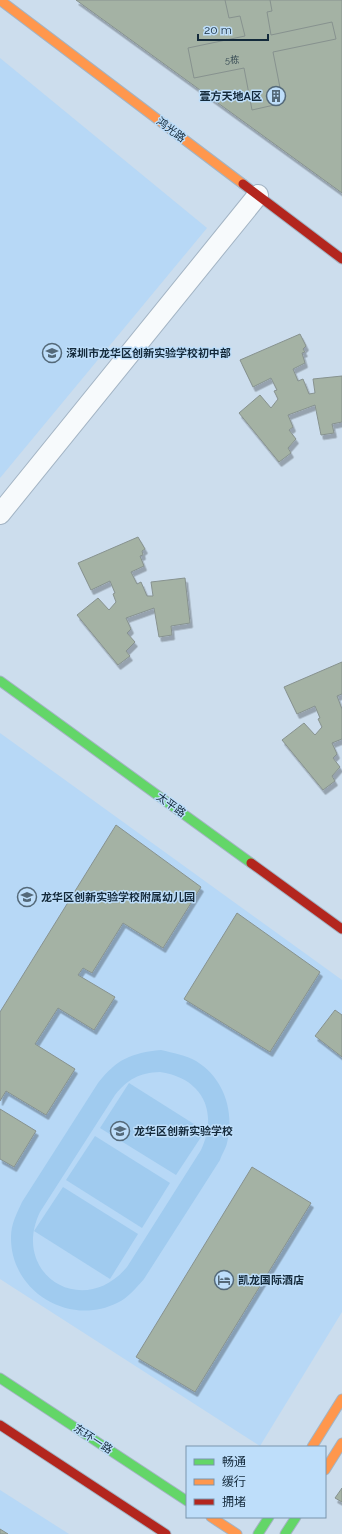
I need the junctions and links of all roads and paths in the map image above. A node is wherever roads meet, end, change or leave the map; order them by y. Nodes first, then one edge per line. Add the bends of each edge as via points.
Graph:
1 (0, 0) edge
2 (258, 195) junction
3 (342, 259) edge
4 (0, 514) edge
5 (0, 681) edge
6 (342, 929) edge
7 (0, 1378) edge
8 (342, 1399) edge
9 (0, 1425) edge
10 (342, 1443) edge
11 (313, 1446) edge
12 (326, 1468) edge
13 (186, 1500) edge
14 (121, 1505) junction
15 (213, 1518) edge
16 (268, 1518) edge
17 (295, 1518) edge
18 (138, 1526) dead end
19 (166, 1534) edge
20 (237, 1534) edge
21 (258, 1534) edge
22 (285, 1534) edge

1 - 2 street, 鸿光路
2 - 3 street, 鸿光路
2 - 4 street
5 - 6 street, 太平路
7 - 13 street, 东环一路
8 - 11 street
9 - 14 street
10 - 12 street
14 - 18 street
14 - 19 street
15 - 20 street
16 - 21 street
17 - 22 street

